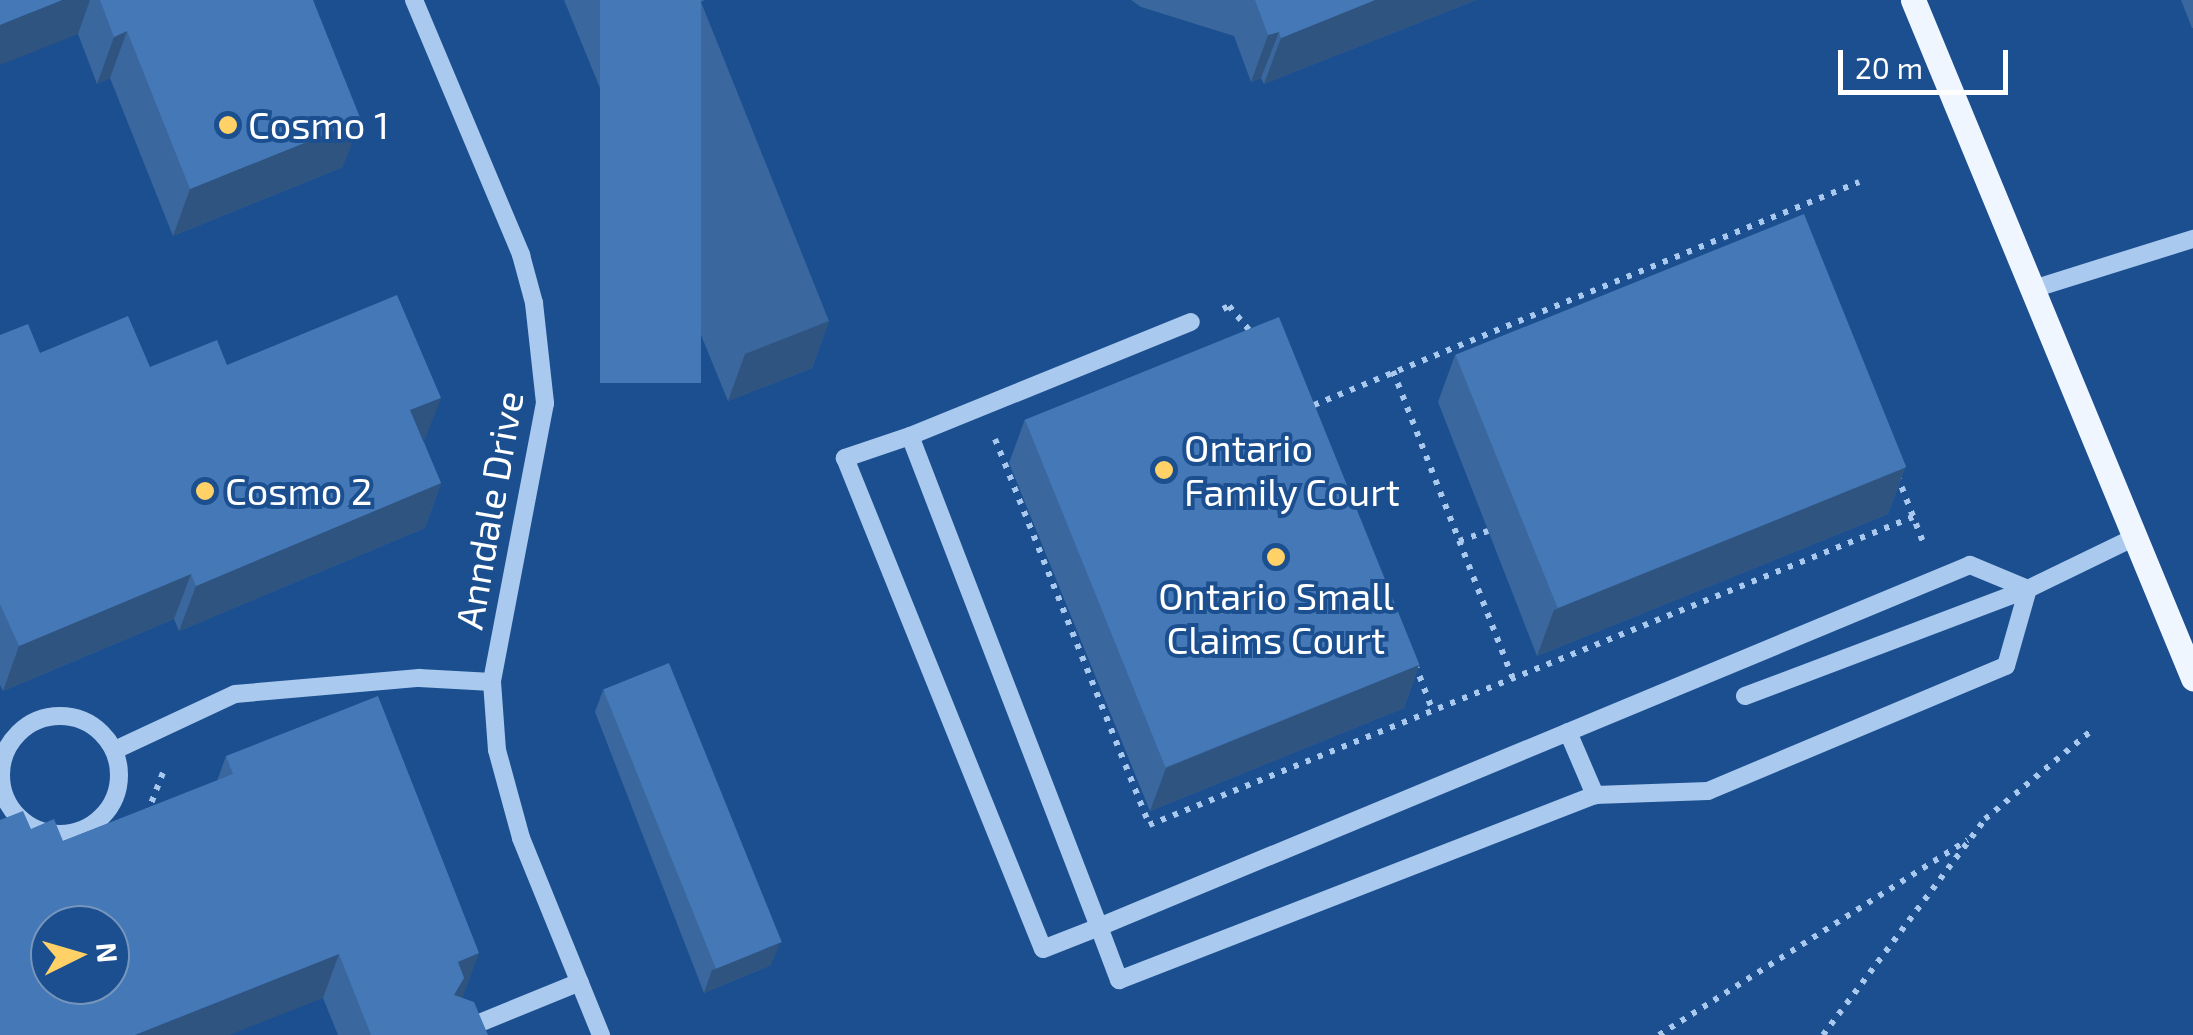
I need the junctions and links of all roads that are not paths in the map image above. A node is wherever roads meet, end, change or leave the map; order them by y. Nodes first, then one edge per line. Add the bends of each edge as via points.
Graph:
1 (414, 0) edge
2 (1914, 0) edge
3 (2193, 239) edge
4 (2033, 289) junction
5 (1191, 322) road end
6 (910, 436) junction
7 (2136, 537) junction
8 (2028, 589) junction
9 (2193, 678) edge
10 (492, 682) junction
11 (1745, 696) dead end
12 (1568, 732) junction
13 (115, 750) junction
14 (1595, 795) junction
15 (1099, 927) junction
16 (580, 982) junction
17 (450, 1035) edge
18 (601, 1035) edge

1 - 10 street, Anndale Drive via 521,254 542,354 539,454
2 - 4 main road
3 - 4 street
4 - 7 main road
5 - 6 street
6 - 15 street
6 - 15 street via 844,458 1043,948
7 - 8 street
7 - 9 main road
8 - 11 street
8 - 12 street via 1970,564
8 - 14 street via 2006,666 1708,791
10 - 13 street via 420,678 235,694
10 - 16 street, Anndale Drive via 505,794
12 - 14 street
12 - 15 street
13 - 13 street via 82,719 36,720 4,754 6,800 38,831 85,830 116,796
14 - 15 street via 1120,980
16 - 17 street
16 - 18 street, Anndale Drive

